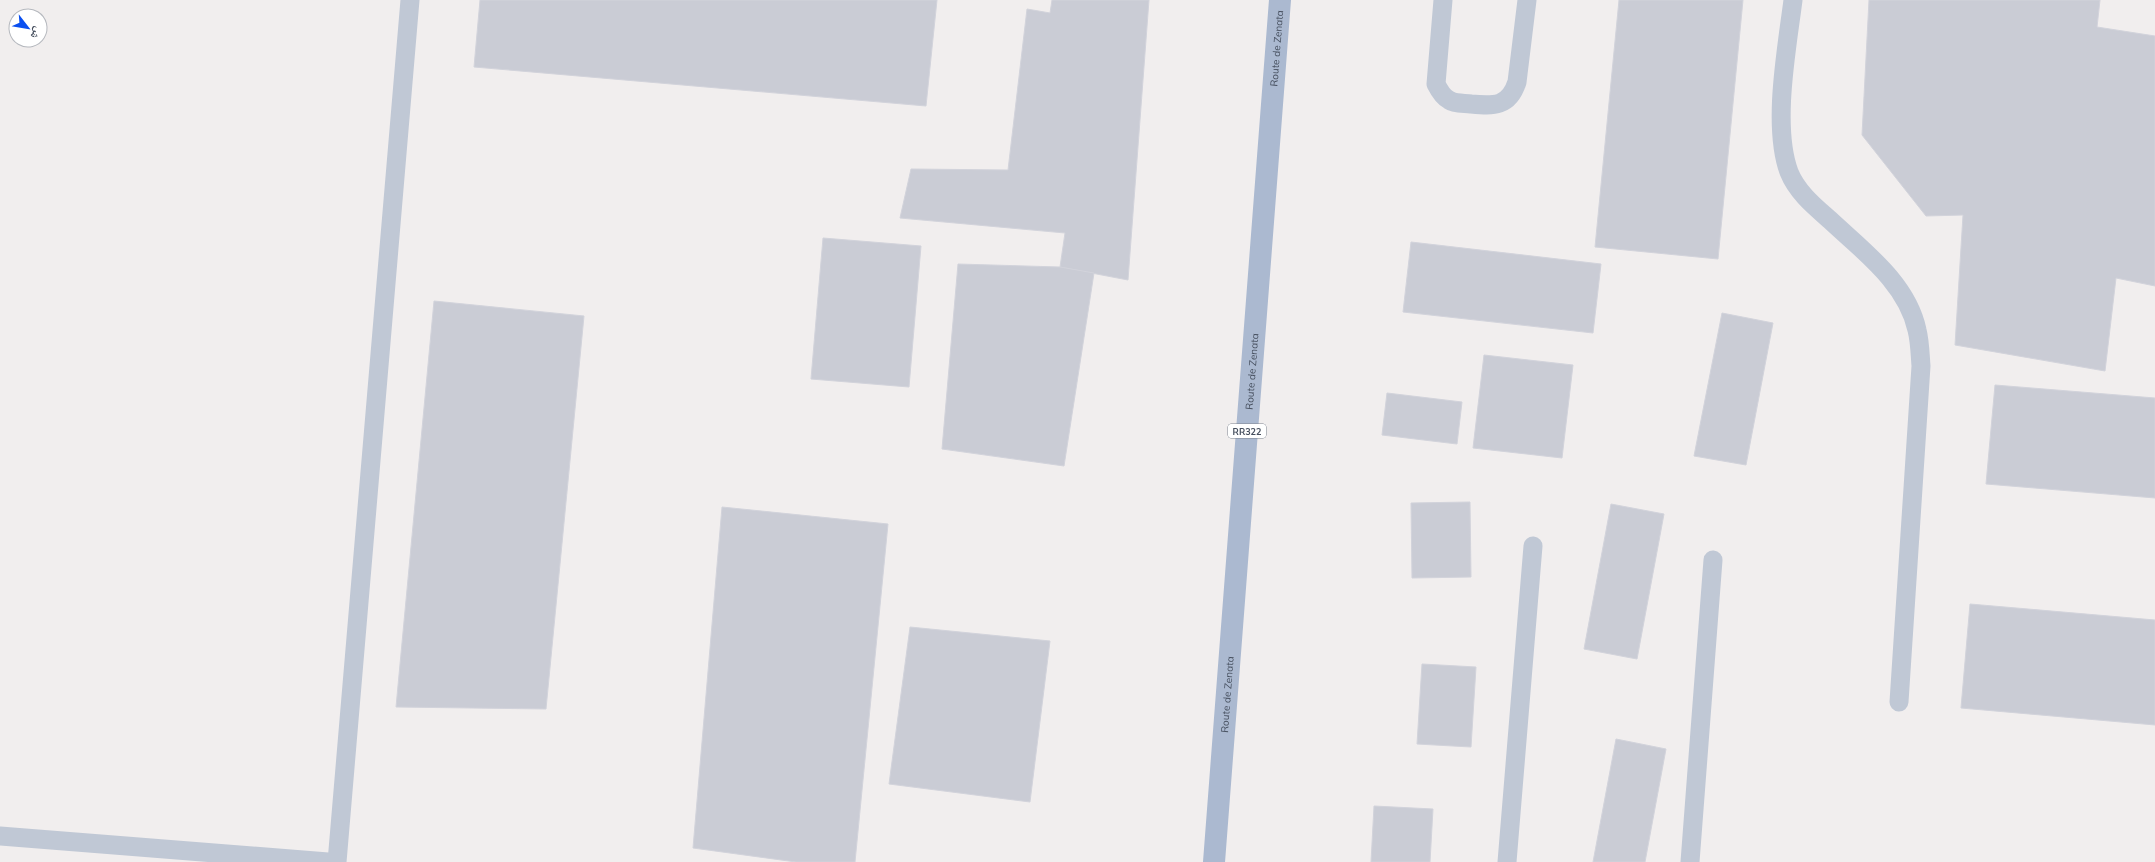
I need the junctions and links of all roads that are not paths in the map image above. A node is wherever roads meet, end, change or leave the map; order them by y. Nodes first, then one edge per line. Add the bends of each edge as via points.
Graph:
1 (410, 0) edge
2 (1280, 0) edge
3 (1443, 0) edge
4 (1527, 0) edge
5 (1793, 0) edge
6 (1533, 546) dead end
7 (1713, 560) dead end
8 (1898, 702) dead end
9 (0, 836) edge
10 (328, 862) edge
11 (337, 862) edge
12 (1214, 862) edge
13 (1507, 862) edge
14 (1690, 862) edge

1 - 11 lane
2 - 12 main road, Route de Zenata / RR322
3 - 4 lane via 1436,84 1449,100 1488,106 1508,100 1514,92
5 - 8 lane via 1783,84 1782,136 1789,172 1806,198 1895,284 1917,330 1921,366
6 - 13 lane
7 - 14 lane
9 - 10 lane

